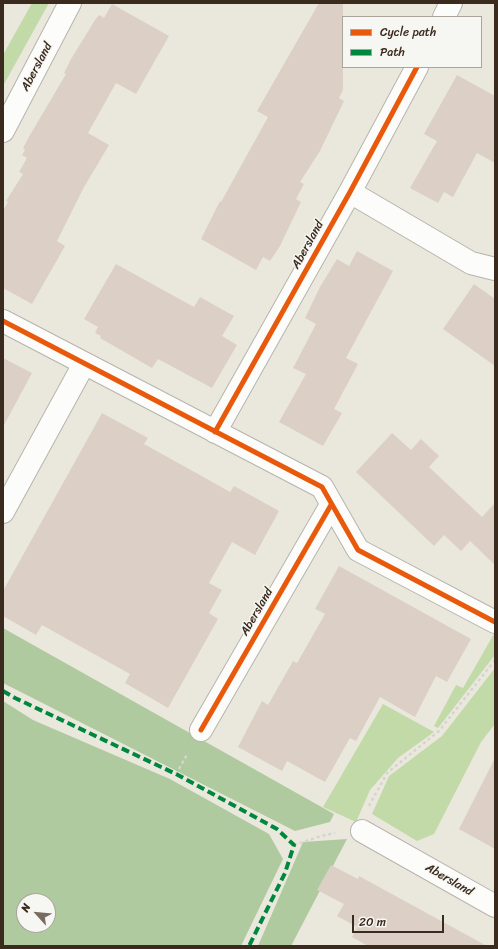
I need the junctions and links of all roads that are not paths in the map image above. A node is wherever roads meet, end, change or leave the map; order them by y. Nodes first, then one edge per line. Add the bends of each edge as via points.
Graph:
1 (70, 3) edge
2 (451, 3) edge
3 (444, 16) edge
4 (416, 68) edge
5 (3, 130) edge
6 (350, 192) junction
7 (495, 269) edge
8 (3, 322) edge
9 (84, 364) junction
10 (215, 432) junction
11 (332, 504) junction
12 (3, 512) edge
13 (495, 622) edge
14 (201, 730) dead end
15 (360, 831) road end
16 (495, 906) edge

1 - 5 street, Abersland
2 - 3 street
4 - 6 street, Abersland
6 - 7 street via 471,263
6 - 10 street, Abersland
8 - 9 street
9 - 10 street
9 - 12 street
10 - 11 street via 322,487
11 - 13 street via 358,550
11 - 14 street, Abersland
15 - 16 street, Abersland

